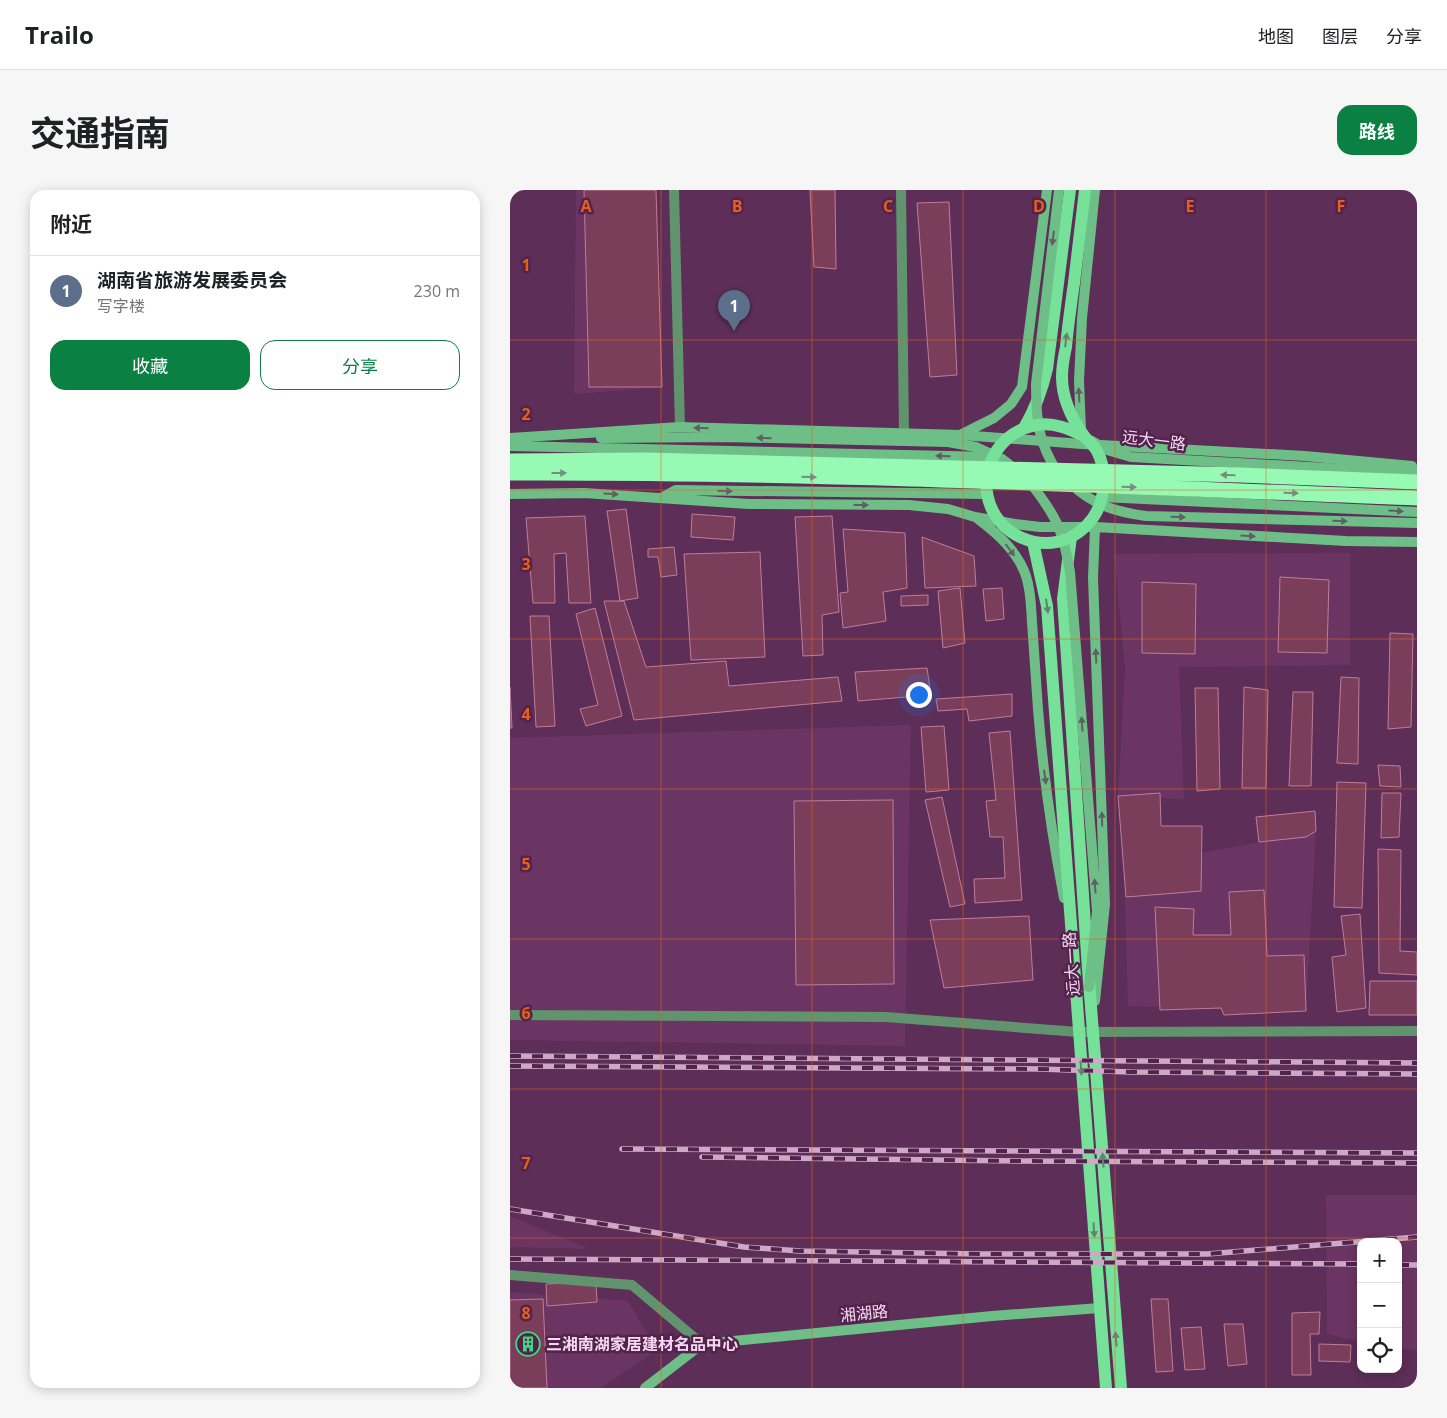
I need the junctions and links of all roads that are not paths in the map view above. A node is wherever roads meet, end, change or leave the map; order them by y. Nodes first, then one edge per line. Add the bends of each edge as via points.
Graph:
1 (674, 190) edge
2 (901, 190) edge
3 (1047, 190) edge
4 (1059, 190) edge
5 (1070, 190) edge
6 (1085, 190) edge
7 (1095, 190) edge
8 (680, 427) junction
9 (1024, 428) junction
10 (904, 433) junction
11 (961, 435) junction
12 (514, 438) edge
13 (1083, 440) junction
14 (510, 446) edge
15 (992, 457) junction
16 (510, 461) edge
17 (1417, 468) edge
18 (510, 473) edge
19 (1417, 482) edge
20 (510, 494) edge
21 (987, 494) junction
22 (662, 498) junction
23 (1102, 498) junction
24 (1417, 498) edge
25 (1417, 512) edge
26 (975, 516) junction
27 (1417, 523) edge
28 (1095, 528) junction
29 (1071, 537) junction
30 (1033, 542) junction
31 (1417, 542) edge
32 (1071, 932) junction
33 (1089, 987) junction
34 (510, 1015) edge
35 (1093, 1028) junction
36 (1417, 1031) edge
37 (1078, 1032) junction
38 (510, 1275) edge
39 (1100, 1308) junction
40 (702, 1344) junction
41 (645, 1388) edge
42 (1106, 1388) edge
43 (1121, 1388) edge

1 - 8 street
2 - 10 street
3 - 11 main road via 1022,386 1011,404 994,418
4 -> 27 main road, bridge via 1036,384 1036,412 1042,442 1058,473 1083,495 1122,513
5 - 9 main road, bridge via 1043,388
13 -> 6 main road, 远大一路, bridge via 1066,405 1062,377
13 -> 7 main road via 1079,381 1081,336
10 -> 8 main road
8 - 12 main road
9 - 13 main road, bridge via 1049,424 1062,427
9 - 15 main road, bridge via 1005,440
10 - 11 main road
11 - 13 main road
33 -> 12 main road, bridge via 1097,912 1070,572 1066,544 1057,521 1022,474 1002,459 976,447 948,442
13 - 17 main road, 远大一路, bridge via 1131,457 1344,469
13 - 23 main road, bridge via 1098,456 1103,474
15 -> 14 main road
15 - 21 main road, bridge via 986,475
19 -> 16 highway, bridge via 646,460
18 -> 24 highway, bridge via 646,472
20 -> 22 main road via 584,493
22 -> 21 main road via 676,490
21 - 30 main road, bridge via 1002,525
22 -> 26 main road via 749,504 909,505
23 -> 25 main road
23 - 29 main road, bridge via 1091,521
26 - 28 main road via 1040,527
26 -> 32 main road via 1004,541 1026,576 1041,751 1054,848
28 -> 31 main road
35 -> 28 main road via 1105,904 1093,578
29 - 30 main road, bridge via 1046,543
29 - 33 main road, 远大一路, bridge via 1063,599
30 -> 32 main road, 远大一路 via 1047,606
32 - 37 main road, 远大一路
33 - 35 main road, 远大一路
34 - 37 street via 886,1017
35 - 36 street
35 - 37 street
43 -> 35 main road, 远大一路
37 -> 39 main road, 远大一路
38 - 40 street via 632,1285
39 - 40 main road, 湘湖路
39 - 42 main road, 远大一路
40 - 41 main road

